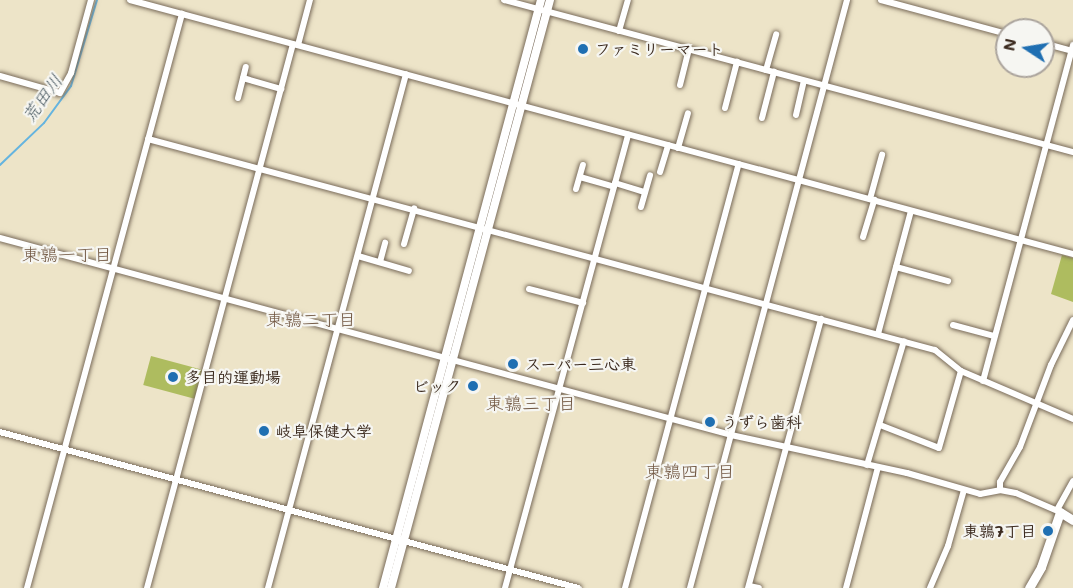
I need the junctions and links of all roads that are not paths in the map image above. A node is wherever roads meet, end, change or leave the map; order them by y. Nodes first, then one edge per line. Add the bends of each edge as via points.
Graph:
1 (91, 0) edge
2 (130, 0) edge
3 (310, 0) edge
4 (504, 0) edge
5 (542, 0) edge
6 (550, 0) edge
7 (628, 0) edge
8 (847, 0) edge
9 (881, 0) edge
10 (543, 10) junction
11 (182, 14) junction
12 (619, 31) junction
13 (995, 31) edge
14 (776, 34) dead end
15 (295, 44) junction
16 (1055, 45) edge
17 (1072, 49) edge
18 (689, 50) junction
19 (737, 62) junction
20 (246, 68) dead end
21 (766, 70) junction
22 (774, 72) junction
23 (406, 74) junction
24 (0, 76) edge
25 (243, 78) junction
26 (804, 81) junction
27 (680, 85) dead end
28 (824, 86) junction
29 (281, 89) junction
30 (238, 98) dead end
31 (518, 104) junction
32 (725, 108) dead end
33 (688, 113) dead end
34 (796, 115) dead end
35 (762, 118) dead end
36 (628, 134) junction
37 (148, 139) junction
38 (668, 145) junction
39 (1046, 145) junction
40 (678, 148) junction
41 (1073, 152) edge
42 (882, 155) dead end
43 (739, 164) junction
44 (583, 165) dead end
45 (261, 167) junction
46 (660, 172) dead end
47 (650, 175) dead end
48 (579, 177) junction
49 (799, 180) junction
50 (615, 185) junction
51 (576, 189) dead end
52 (645, 192) junction
53 (373, 198) junction
54 (872, 200) junction
55 (641, 207) dead end
56 (414, 208) junction
57 (911, 210) junction
58 (484, 228) junction
59 (863, 237) dead end
60 (0, 238) edge
61 (1021, 240) junction
62 (385, 243) dead end
63 (404, 244) dead end
64 (1073, 254) edge
65 (358, 256) junction
66 (595, 258) junction
67 (380, 262) junction
68 (896, 267) junction
69 (113, 268) junction
70 (409, 271) dead end
71 (948, 281) dead end
72 (705, 288) junction
73 (529, 289) dead end
74 (225, 298) junction
75 (583, 303) junction
76 (767, 305) junction
77 (821, 319) junction
78 (1073, 320) edge
79 (952, 325) dead end
80 (339, 328) junction
81 (878, 334) junction
82 (994, 336) junction
83 (904, 341) junction
84 (444, 357) junction
85 (453, 359) junction
86 (961, 371) junction
87 (983, 381) junction
88 (559, 388) junction
89 (1037, 400) junction
90 (671, 418) junction
91 (1073, 418) edge
92 (880, 425) junction
93 (0, 432) edge
94 (731, 435) junction
95 (785, 449) junction
96 (64, 450) junction
97 (867, 465) junction
98 (878, 467) junction
99 (176, 480) junction
100 (1073, 481) edge
101 (964, 490) junction
102 (1000, 490) junction
103 (289, 510) junction
104 (1058, 511) junction
105 (1073, 520) edge
106 (400, 540) junction
107 (510, 570) junction
108 (749, 587) edge
109 (27, 588) edge
110 (147, 588) edge
111 (268, 588) edge
112 (383, 588) edge
113 (391, 588) edge
114 (505, 588) edge
115 (578, 588) edge
116 (625, 588) edge
117 (690, 588) edge
118 (759, 588) edge
119 (846, 588) edge
120 (930, 588) edge
121 (1029, 588) edge

1 - 24 street via 71,73 60,93
2 - 11 street
3 - 15 street
4 - 10 street
5 - 10 street
6 - 10 street
7 - 12 street
8 - 28 street
9 - 13 street
10 - 12 street
10 - 31 street
11 - 15 street
11 - 37 street
12 - 18 street
14 - 21 street
15 - 23 street
15 - 29 street
16 - 17 street
17 - 39 street
18 - 19 street
18 - 27 street
19 - 21 street
19 - 32 street
20 - 25 street
21 - 22 street
22 - 26 street
22 - 35 street
23 - 31 street
23 - 53 street
25 - 29 street
25 - 30 street
26 - 28 street
26 - 34 street
28 - 39 street
28 - 49 street
29 - 45 street
31 - 36 street
31 - 58 street
33 - 40 street
36 - 38 street
36 - 50 street
37 - 45 street
37 - 69 street
38 - 40 street
38 - 46 street
39 - 41 street
39 - 61 street
40 - 43 street
42 - 54 street
43 - 49 street
43 - 72 street
44 - 48 street
45 - 53 street
45 - 74 street
47 - 52 street
48 - 50 street
48 - 51 street
49 - 54 street
49 - 76 street
50 - 52 street
50 - 66 street
52 - 55 street
53 - 56 street
53 - 65 street
54 - 57 street
54 - 59 street
56 - 58 street
56 - 63 street
57 - 61 street
57 - 68 street
58 - 66 street
58 - 84 street
58 - 85 street
60 - 69 street
61 - 64 street
61 - 82 street
62 - 67 street
65 - 67 street
65 - 80 street
66 - 72 street
66 - 75 street
67 - 70 street
68 - 71 street
68 - 81 street
69 - 74 street
69 - 96 street
72 - 76 street
72 - 90 street
73 - 75 street
74 - 80 street
74 - 99 street
75 - 88 street
76 - 77 street
76 - 94 street
77 - 81 street
77 - 95 street
78 - 89 street
79 - 82 street
80 - 84 street
80 - 103 street
81 - 83 street
82 - 87 street
83 - 86 street via 935,350
83 - 92 street
84 - 85 street
84 - 106 street
85 - 88 street
85 - 106 street
86 - 87 street
86 - 92 street via 939,448
87 - 89 street
88 - 90 street
88 - 107 street
89 - 91 street
89 - 102 street via 1032,419 1000,482
90 - 94 street
90 - 116 street
92 - 97 street
93 - 96 street
94 - 95 street
94 - 117 street
95 - 97 street
95 - 108 street
96 - 99 street
96 - 109 street
97 - 98 street
98 - 101 street
98 - 119 street
99 - 103 street
99 - 110 street
100 - 104 street
101 - 102 street via 980,494
101 - 120 street via 948,546
102 - 104 street
103 - 106 street
103 - 111 street
104 - 105 main road
104 - 121 main road via 1041,567
106 - 107 street
106 - 112 street
106 - 113 street
107 - 114 street
107 - 115 street
108 - 118 street

